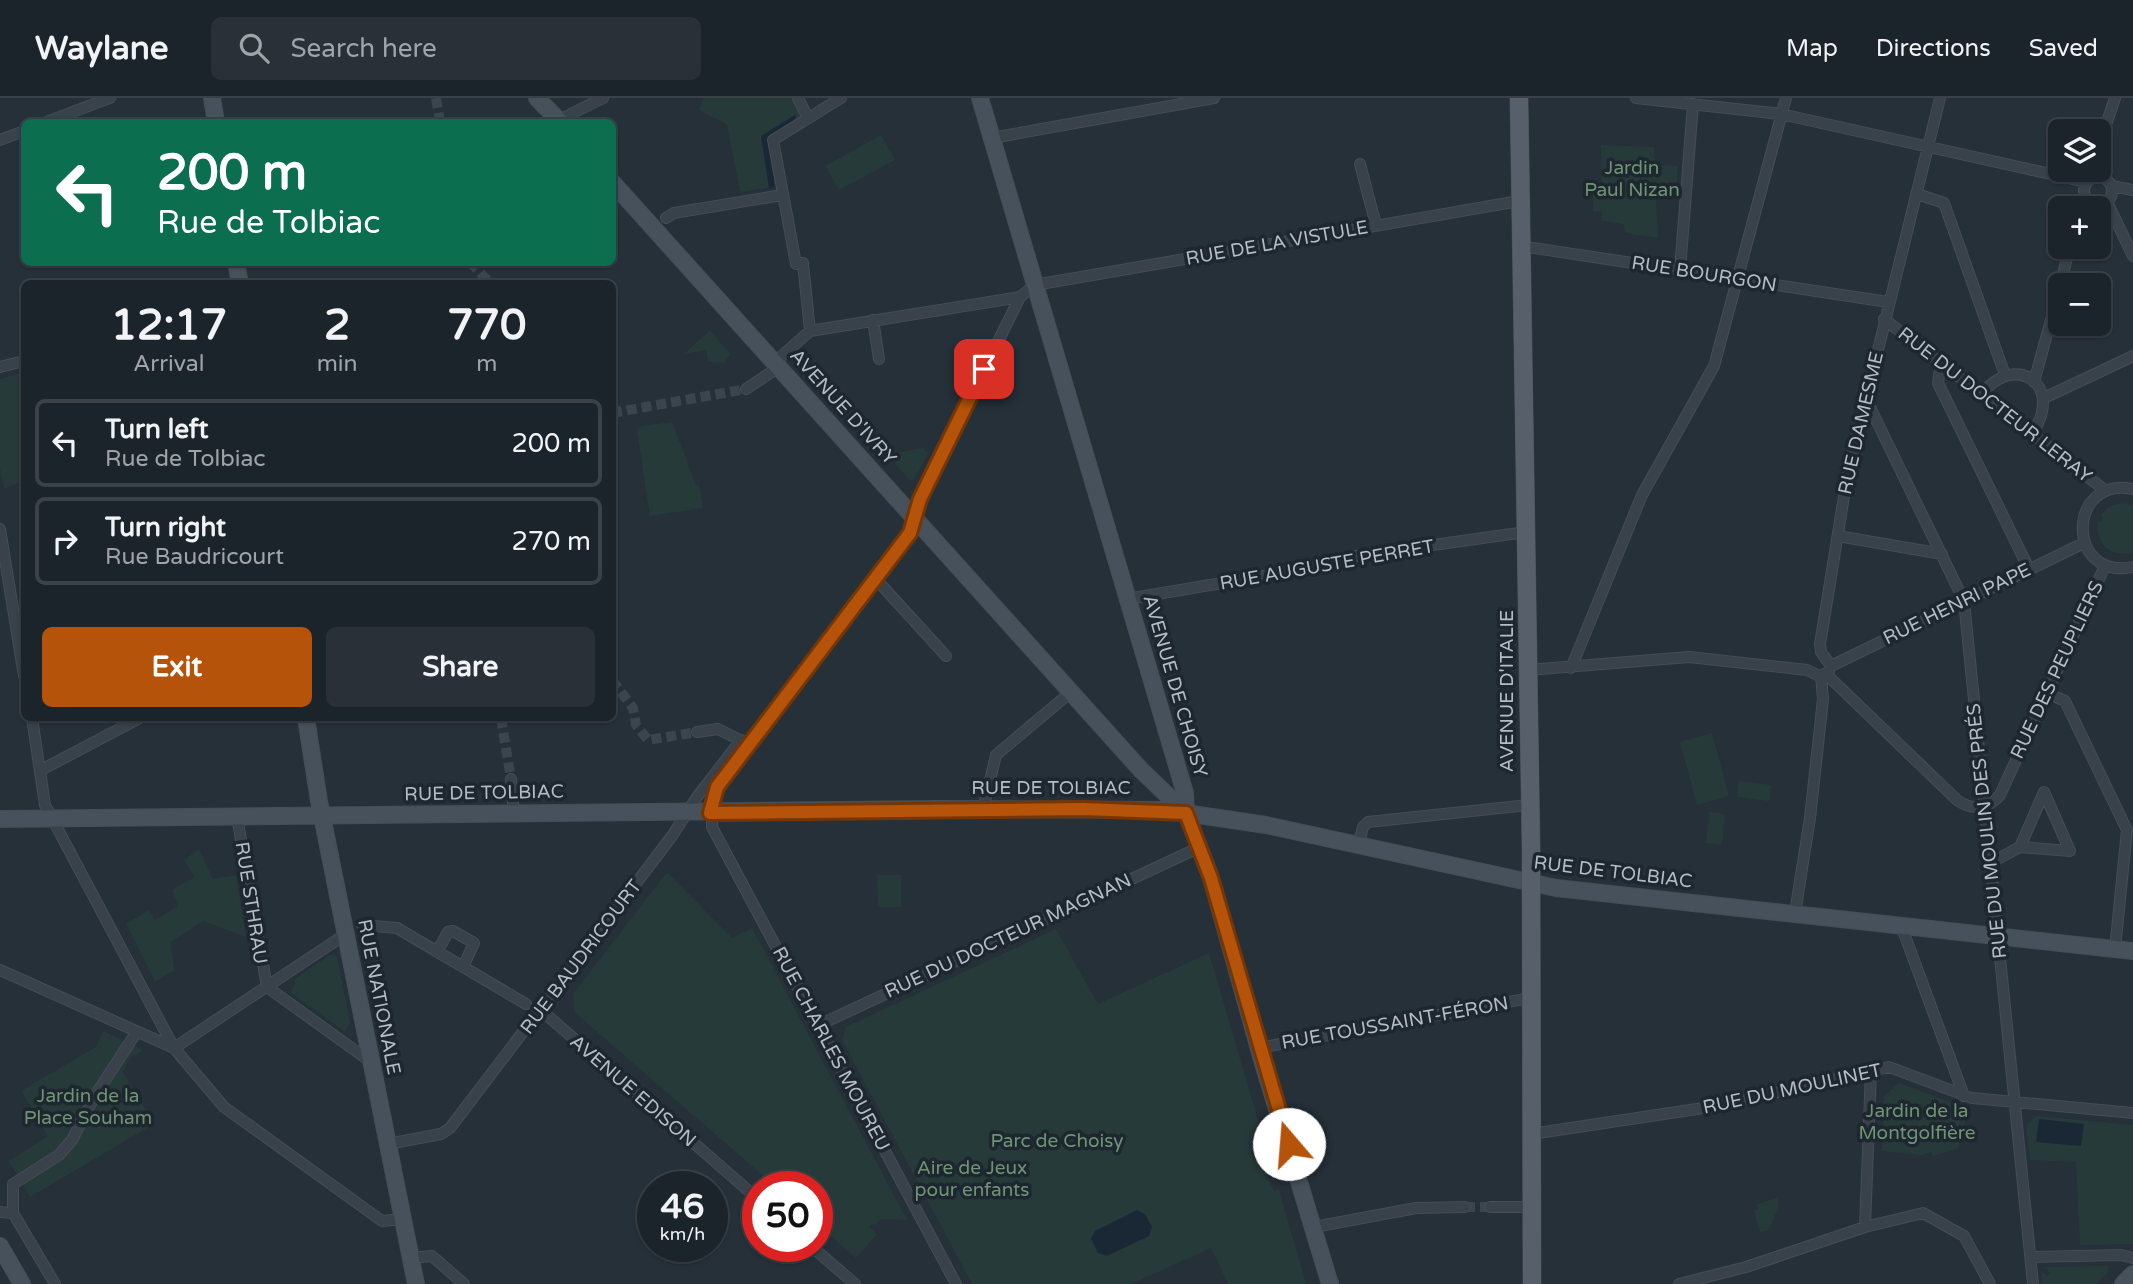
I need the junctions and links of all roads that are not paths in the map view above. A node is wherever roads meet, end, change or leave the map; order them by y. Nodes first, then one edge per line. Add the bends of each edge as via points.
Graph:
1 (110, 98) edge
2 (212, 98) edge
3 (537, 98) edge
4 (603, 98) edge
5 (798, 98) edge
6 (841, 98) edge
7 (981, 98) edge
8 (1214, 98) edge
9 (1519, 98) edge
10 (1636, 98) edge
11 (1786, 98) edge
12 (1940, 98) edge
13 (2115, 98) edge
14 (1693, 104) junction
15 (1781, 114) junction
16 (808, 118) junction
17 (54, 119) edge
18 (216, 119) edge
19 (556, 119) edge
20 (560, 119) edge
21 (2108, 119) edge
22 (21, 132) edge
23 (992, 138) junction
24 (0, 140) edge
25 (1929, 147) junction
26 (1360, 164) dead end
27 (2048, 168) edge
28 (2109, 182) edge
29 (616, 186) edge
30 (2112, 186) junction
31 (2133, 190) edge
32 (1917, 194) junction
33 (782, 195) junction
34 (2110, 196) edge
35 (1519, 201) junction
36 (2111, 212) edge
37 (666, 218) dead end
38 (1376, 225) junction
39 (1521, 246) junction
40 (2133, 256) edge
41 (1680, 270) junction
42 (1738, 279) junction
43 (1035, 285) junction
44 (1020, 297) junction
45 (1888, 302) junction
46 (1884, 319) junction
47 (873, 320) junction
48 (2048, 330) edge
49 (810, 331) junction
50 (2133, 356) edge
51 (878, 359) dead end
52 (1941, 361) junction
53 (21, 362) edge
54 (777, 365) junction
55 (0, 367) edge
56 (2005, 376) junction
57 (2034, 382) junction
58 (746, 389) tunnel mouth
59 (1983, 393) junction
60 (2044, 398) junction
61 (1866, 399) junction
62 (2033, 432) junction
63 (2133, 489) edge
64 (2106, 491) junction
65 (914, 517) junction
66 (0, 529) edge
67 (1526, 532) junction
68 (1838, 536) junction
69 (2084, 542) junction
70 (1942, 554) junction
71 (2105, 566) junction
72 (2133, 567) edge
73 (2029, 569) junction
74 (875, 578) junction
75 (1128, 599) junction
76 (1964, 601) junction
77 (946, 656) dead end
78 (21, 658) edge
79 (1571, 668) junction
80 (1528, 670) junction
81 (1823, 672) junction
82 (1071, 692) junction
83 (2047, 693) junction
84 (33, 721) edge
85 (134, 721) edge
86 (306, 721) edge
87 (697, 732) tunnel mouth
88 (745, 743) junction
89 (41, 770) junction
90 (512, 779) tunnel mouth
91 (1528, 805) junction
92 (1984, 807) junction
93 (984, 810) junction
94 (688, 813) junction
95 (710, 813) junction
96 (1186, 813) junction
97 (514, 814) junction
98 (322, 816) junction
99 (237, 817) junction
100 (0, 819) edge
101 (54, 819) junction
102 (1358, 846) junction
103 (2020, 847) junction
104 (1198, 848) junction
105 (1990, 863) junction
106 (1530, 883) junction
107 (1795, 913) junction
108 (362, 925) dead end
109 (1901, 925) junction
110 (346, 934) junction
111 (1997, 936) junction
112 (2115, 949) junction
113 (2133, 951) edge
114 (437, 952) junction
115 (463, 967) junction
116 (0, 970) edge
117 (267, 987) junction
118 (1530, 998) junction
119 (526, 1004) dead end
120 (541, 1010) junction
121 (819, 1025) junction
122 (134, 1036) dead end
123 (174, 1048) junction
124 (1259, 1048) junction
125 (371, 1062) junction
126 (1871, 1070) junction
127 (1964, 1096) junction
128 (2015, 1102) junction
129 (2133, 1113) edge
130 (1531, 1134) junction
131 (388, 1144) junction
132 (742, 1185) edge
133 (1465, 1207) tunnel mouth
134 (1490, 1207) tunnel mouth
135 (1532, 1207) junction
136 (0, 1212) edge
137 (13, 1213) junction
138 (403, 1219) junction
139 (1314, 1227) junction
140 (1865, 1227) junction
141 (0, 1246) edge
142 (2031, 1257) junction
143 (2132, 1257) edge
144 (410, 1258) junction
145 (830, 1262) edge
146 (2133, 1274) edge
147 (22, 1284) edge
148 (55, 1284) edge
149 (416, 1284) edge
150 (464, 1284) edge
151 (855, 1284) edge
152 (956, 1284) edge
153 (1330, 1284) edge
154 (1532, 1284) edge
155 (1679, 1284) edge
156 (1990, 1284) edge
157 (2033, 1284) edge
158 (2123, 1284) edge

1 - 17 street
2 - 18 main road
3 - 19 main road
4 - 20 street
5 - 16 street
6 - 16 street
7 - 23 main road, AVENUE DE CHOISY
8 - 23 street
9 - 35 main road, AVENUE D'ITALIE
10 - 14 street
11 - 15 street
12 - 25 street, RUE DAMESME
13 - 21 street
14 - 15 street
14 - 41 street
15 - 25 street
15 - 42 street
16 - 33 street via 773,140
22 - 24 street
23 - 43 main road, AVENUE DE CHOISY
25 - 27 street
25 - 32 street, RUE DAMESME
26 - 38 street
28 - 30 street
29 - 54 main road, AVENUE D'IVRY
30 - 31 street
30 - 34 street
32 - 45 street, RUE DAMESME
32 - 56 street via 1944,203
33 - 37 street
33 - 49 street via 796,264 803,263
35 - 38 street, RUE DE LA VISTULE
35 - 39 main road, AVENUE D'ITALIE
36 - 40 street
38 - 43 street, RUE DE LA VISTULE
39 - 41 street, RUE BOURGON
39 - 67 main road, AVENUE D'ITALIE
41 - 42 street, RUE BOURGON
42 - 45 street, RUE BOURGON
42 - 79 street via 1714,366 1642,495
43 - 44 street, RUE BAUDRICOURT
43 - 75 main road, AVENUE DE CHOISY
44 - 47 street
44 - 65 street, RUE BAUDRICOURT
45 - 46 street, RUE DAMESME
46 - 52 street, RUE DU DOCTEUR LERAY
46 - 61 street, RUE DAMESME
47 - 49 street
47 - 51 street
48 - 57 street
49 - 54 street
50 - 60 street
52 - 59 street, RUE DU DOCTEUR LERAY
52 - 73 street via 1938,383
53 - 55 street
54 - 58 street
54 - 65 main road, AVENUE D'IVRY
56 - 57 street via 2021,375
56 - 59 street via 1996,378
57 - 60 street
59 - 62 street, RUE DU DOCTEUR LERAY
60 - 62 street via 2043,416
61 - 68 street, RUE DAMESME
61 - 70 street, RUE DU MOULIN DES PRÉS
62 - 64 street, RUE DU DOCTEUR LERAY
63 - 64 street
64 - 69 street via 2087,508
65 - 74 street, RUE BAUDRICOURT via 910,533
65 - 82 main road, AVENUE D'IVRY
66 - 78 street
67 - 75 street, RUE AUGUSTE PERRET via 1341,558 1329,565
67 - 80 main road, AVENUE D'ITALIE
68 - 70 street
68 - 81 street, RUE DAMESME via 1820,649
69 - 71 street
69 - 73 street, RUE HENRI PAPE
70 - 76 street, RUE DU MOULIN DES PRÉS
71 - 72 street
71 - 83 street, RUE DES PEUPLIERS
73 - 76 street, RUE HENRI PAPE
74 - 77 street
74 - 88 street, RUE BAUDRICOURT
75 - 96 main road, AVENUE DE CHOISY via 1185,793
76 - 81 street, RUE HENRI PAPE
76 - 92 street, RUE DU MOULIN DES PRÉS
79 - 80 street
79 - 81 street via 1689,657
80 - 91 main road, AVENUE D'ITALIE
81 - 92 street via 1957,800
81 - 107 street, RUE DAMESME via 1810,818
82 - 93 street via 996,755
82 - 96 main road, AVENUE D'IVRY
83 - 92 street, RUE DES PEUPLIERS via 2000,795
83 - 112 street via 2065,701 2126,830
84 - 89 street
85 - 89 street
86 - 98 main road, RUE NATIONALE
87 - 88 street via 718,729
88 - 94 street, RUE BAUDRICOURT
88 - 95 street, RUE BAUDRICOURT via 717,787
89 - 101 street via 45,805
90 - 97 street
91 - 102 street via 1370,822 1364,825
91 - 106 main road, AVENUE D'ITALIE
92 - 105 street, RUE DU MOULIN DES PRÉS
93 - 95 main road, RUE DE TOLBIAC
93 - 96 main road, RUE DE TOLBIAC
94 - 95 main road, RUE DE TOLBIAC
94 - 97 main road, RUE DE TOLBIAC
94 - 120 street, RUE BAUDRICOURT
95 - 121 street, RUE CHARLES MOUREU via 712,827
96 - 102 main road, RUE DE TOLBIAC
96 - 104 main road, AVENUE DE CHOISY
97 - 98 main road, RUE DE TOLBIAC
98 - 99 main road, RUE DE TOLBIAC
98 - 110 main road, RUE NATIONALE
99 - 101 main road, RUE DE TOLBIAC
99 - 117 street, RUE STHRAU
100 - 101 main road, RUE DE TOLBIAC
101 - 123 street
102 - 106 main road, RUE DE TOLBIAC
103 - 103 street via 2070,852 2046,788
103 - 105 street
104 - 121 street, RUE DU DOCTEUR MAGNAN
104 - 124 main road, AVENUE DE CHOISY via 1215,890
105 - 111 street, RUE DU MOULIN DES PRÉS
106 - 107 main road, RUE DE TOLBIAC
106 - 118 main road, AVENUE D'ITALIE
107 - 109 main road, RUE DE TOLBIAC
108 - 114 street via 397,929
109 - 111 main road, RUE DE TOLBIAC
109 - 127 street
110 - 117 street
110 - 125 main road, RUE NATIONALE
111 - 112 main road, RUE DE TOLBIAC
111 - 128 street, RUE DU MOULIN DES PRÉS
112 - 113 main road, RUE DE TOLBIAC
114 - 115 street
114 - 115 street via 448,932 474,943
115 - 119 street
116 - 123 street
117 - 123 street
117 - 125 street, RUE STHRAU
118 - 124 street, RUE TOUSSAINT-FÉRON
118 - 130 main road, AVENUE D'ITALIE
120 - 131 street, RUE BAUDRICOURT via 445,1132
120 - 132 street, AVENUE EDISON
121 - 152 street, RUE CHARLES MOUREU
122 - 137 street via 72,1140 53,1159 13,1184
123 - 138 street via 224,1107 382,1221
124 - 139 main road, AVENUE DE CHOISY
125 - 131 main road, RUE NATIONALE
126 - 127 street, RUE DU MOULINET via 1889,1067
126 - 130 street, RUE DU MOULINET via 1717,1106
126 - 140 street
127 - 128 street, RUE DU MOULINET
128 - 129 street, RUE DU MOULINET
128 - 142 street, RUE DU MOULIN DES PRÉS
130 - 135 main road, AVENUE D'ITALIE
131 - 138 main road, RUE NATIONALE
133 - 139 street via 1416,1208
134 - 135 street
135 - 154 main road, AVENUE D'ITALIE
136 - 137 street
137 - 148 street
138 - 144 main road, RUE NATIONALE
139 - 153 main road, AVENUE DE CHOISY
140 - 155 street
140 - 156 street via 1917,1213 1929,1215 1964,1236
141 - 147 main road
142 - 143 street
142 - 157 street, RUE DU MOULIN DES PRÉS
144 - 149 main road, RUE NATIONALE
144 - 150 street via 432,1256
145 - 151 street
146 - 158 main road

